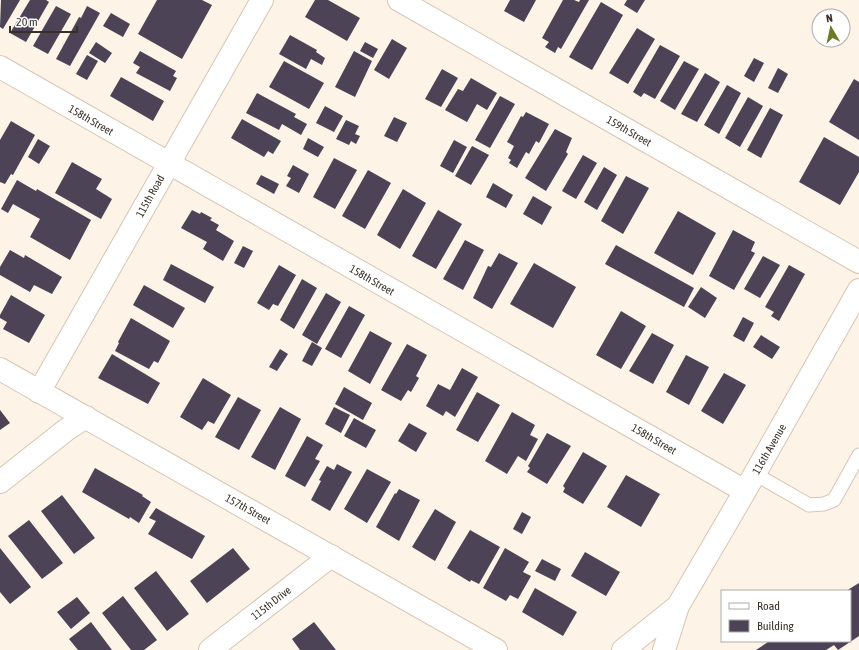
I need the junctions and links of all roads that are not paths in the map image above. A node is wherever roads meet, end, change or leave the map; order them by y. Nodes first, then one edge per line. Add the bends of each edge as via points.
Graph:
1 (262, 0) edge
2 (399, 0) edge
3 (0, 68) edge
4 (168, 164) junction
5 (859, 262) edge
6 (859, 290) edge
7 (0, 369) edge
8 (39, 392) junction
9 (86, 417) junction
10 (859, 455) edge
11 (0, 482) edge
12 (750, 482) junction
13 (331, 556) junction
14 (678, 606) junction
15 (210, 650) edge
16 (496, 650) edge
17 (623, 650) edge
18 (664, 650) edge

1 - 4 street, 115th Road
2 - 5 street, 159th Street
3 - 4 street, 158th Street
4 - 8 street, 115th Road
4 - 12 street, 158th Street
6 - 12 street, 116th Avenue
7 - 8 street, 157th Street
8 - 9 street, 157th Street
9 - 11 street
9 - 13 street, 157th Street
10 - 12 lane via 834,500 824,504 809,504
12 - 14 street, 116th Avenue
13 - 15 street, 115th Drive
13 - 16 street, 157th Street
14 - 17 street, 116th Avenue
14 - 18 street, 116th Avenue

